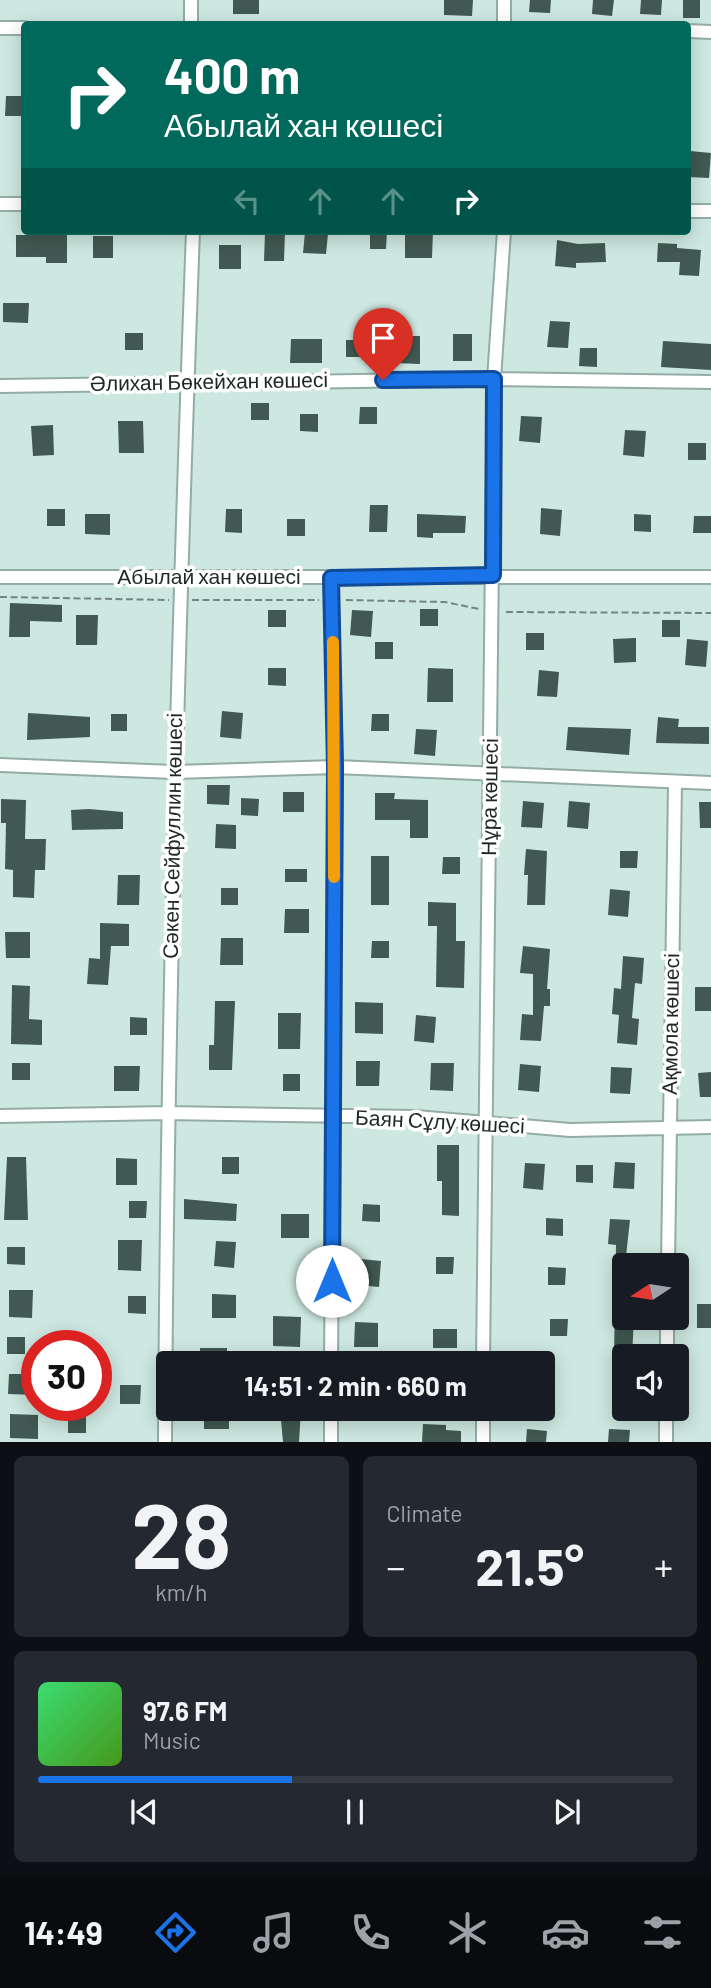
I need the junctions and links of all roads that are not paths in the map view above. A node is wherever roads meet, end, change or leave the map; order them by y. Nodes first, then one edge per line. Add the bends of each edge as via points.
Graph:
1 (191, 0) edge
2 (504, 0) edge
3 (191, 21) edge
4 (504, 21) edge
5 (0, 27) edge
6 (21, 28) edge
7 (691, 31) edge
8 (711, 32) edge
9 (0, 204) edge
10 (21, 204) edge
11 (691, 211) edge
12 (711, 211) edge
13 (193, 235) edge
14 (504, 235) edge
15 (494, 379) junction
16 (188, 381) junction
17 (711, 382) edge
18 (0, 386) edge
19 (493, 575) junction
20 (180, 576) junction
21 (0, 577) edge
22 (711, 577) edge
23 (331, 578) junction
24 (0, 765) edge
25 (335, 767) junction
26 (174, 772) junction
27 (491, 773) junction
28 (675, 783) junction
29 (711, 783) edge
30 (167, 1113) junction
31 (0, 1116) edge
32 (332, 1116) junction
33 (484, 1125) junction
34 (669, 1127) junction
35 (711, 1127) edge
36 (668, 1253) edge
37 (331, 1351) edge
38 (483, 1351) edge
39 (331, 1421) edge
40 (483, 1421) edge
41 (667, 1421) edge
42 (165, 1442) edge
43 (331, 1442) edge
44 (483, 1442) edge
45 (666, 1442) edge

1 - 3 street
2 - 4 street
5 - 6 street
7 - 8 street
9 - 10 street
11 - 12 street
13 - 16 street, Сәкен Сейфуллин көшесі
14 - 15 street, Нұра көшесі
15 - 16 street, Әлихан Бөкейхан көшесі
15 - 17 street, Әлихан Бөкейхан көшесі
15 - 19 street, Нұра көшесі
16 - 18 street, Әлихан Бөкейхан көшесі
16 - 20 street, Сәкен Сейфуллин көшесі
19 - 22 street, Абылай хан көшесі
19 - 23 street, Абылай хан көшесі
19 - 27 street, Нұра көшесі
20 - 21 street, Абылай хан көшесі
20 - 23 street, Абылай хан көшесі
20 - 26 street, Сәкен Сейфуллин көшесі
23 - 25 street
24 - 26 street
25 - 26 street
25 - 27 street
25 - 32 street
26 - 30 street, Сәкен Сейфуллин көшесі
27 - 28 street
27 - 33 street, Нұра көшесі
28 - 29 street
28 - 34 street, Ақмола көшесі
30 - 31 street, Баян Сұлу көшесі
30 - 32 street, Баян Сұлу көшесі
30 - 42 street, Сәкен Сейфуллин көшесі
32 - 33 street, Баян Сұлу көшесі via 416,1117
32 - 37 street
33 - 34 street, Баян Сұлу көшесі via 570,1130
33 - 38 street, Нұра көшесі
34 - 35 street, Баян Сұлу көшесі
34 - 36 street, Ақмола көшесі
39 - 43 street
40 - 44 street
41 - 45 street

